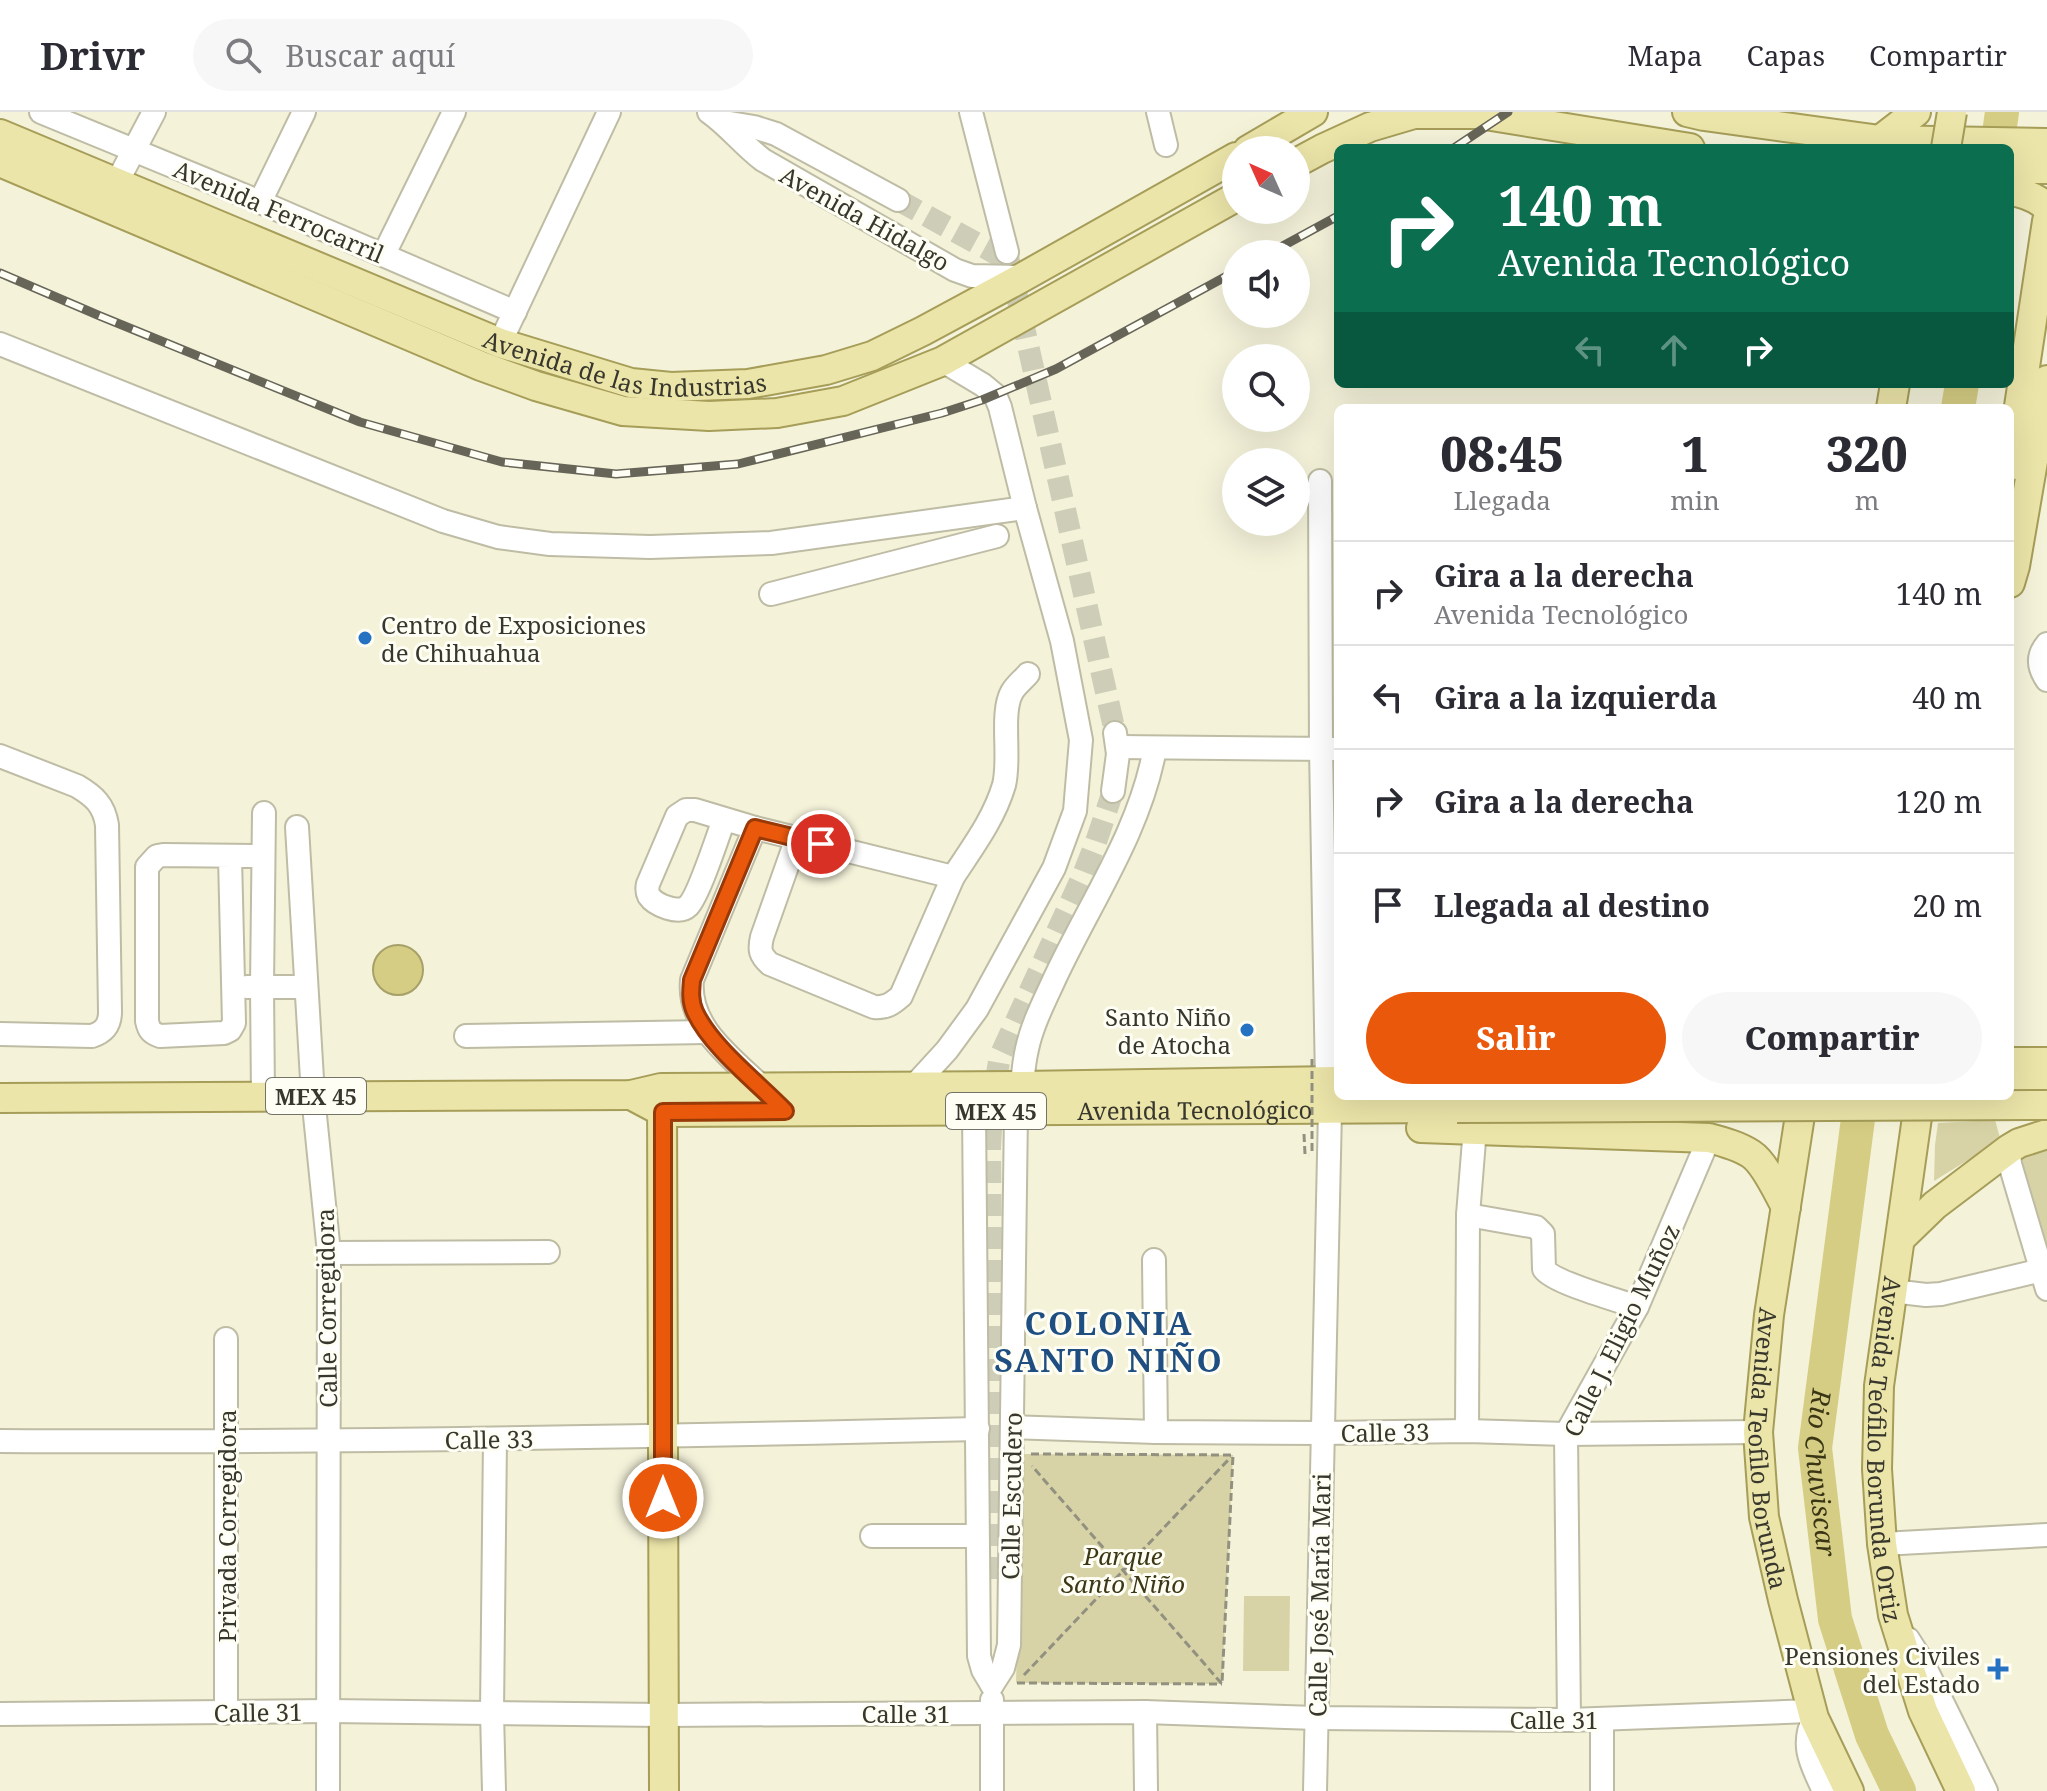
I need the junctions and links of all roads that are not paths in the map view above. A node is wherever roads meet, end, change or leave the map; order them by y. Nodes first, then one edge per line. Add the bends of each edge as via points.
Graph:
1 (41, 112) edge
2 (154, 112) edge
3 (304, 112) edge
4 (454, 112) edge
5 (609, 112) edge
6 (971, 112) edge
7 (1158, 112) edge
8 (1313, 112) edge
9 (1687, 112) edge
10 (1916, 112) edge
11 (1935, 112) edge
12 (1952, 112) edge
13 (716, 117) edge
14 (0, 134) edge
15 (1272, 136) edge
16 (1880, 140) junction
17 (1665, 144) edge
18 (1930, 144) edge
19 (1943, 144) edge
20 (1943, 144) edge
21 (1166, 145) dead end
22 (134, 151) junction
23 (2014, 153) edge
24 (1310, 155) edge
25 (2046, 156) edge
26 (0, 162) edge
27 (1222, 165) edge
28 (2014, 168) edge
29 (116, 184) junction
30 (2014, 192) edge
31 (898, 200) tunnel mouth
32 (260, 202) junction
33 (1222, 205) edge
34 (2045, 210) edge
35 (1007, 252) tunnel mouth
36 (384, 254) junction
37 (1023, 277) junction
38 (515, 312) junction
39 (500, 343) junction
40 (0, 344) edge
41 (943, 361) junction
42 (2047, 380) edge
43 (2014, 437) edge
44 (1320, 481) dead end
45 (2036, 496) edge
46 (1025, 508) junction
47 (997, 536) dead end
48 (2014, 569) edge
49 (771, 594) dead end
50 (2047, 644) edge
51 (1028, 674) dead end
52 (2047, 680) edge
53 (1155, 748) junction
54 (1329, 749) edge
55 (0, 756) edge
56 (1113, 791) tunnel mouth
57 (264, 813) dead end
58 (724, 819) dead end
59 (297, 827) dead end
60 (755, 828) junction
61 (797, 838) junction
62 (263, 856) junction
63 (230, 857) junction
64 (953, 877) junction
65 (262, 986) junction
66 (305, 987) junction
67 (234, 988) junction
68 (707, 1032) junction
69 (0, 1034) edge
70 (466, 1036) dead end
71 (2014, 1062) edge
72 (2047, 1062) edge
73 (1326, 1074) edge
74 (2014, 1085) edge
75 (2047, 1085) edge
76 (914, 1086) junction
77 (762, 1088) junction
78 (263, 1096) junction
79 (313, 1096) junction
80 (0, 1098) edge
81 (1019, 1098) junction
82 (662, 1100) junction
83 (1802, 1100) edge
84 (1919, 1100) edge
85 (2047, 1105) edge
86 (1336, 1110) junction
87 (785, 1111) junction
88 (974, 1111) junction
89 (1466, 1118) junction
90 (2047, 1134) edge
91 (1709, 1138) junction
92 (2009, 1149) junction
93 (1786, 1207) junction
94 (1468, 1215) junction
95 (1901, 1238) junction
96 (548, 1252) dead end
97 (329, 1253) junction
98 (1154, 1260) dead end
99 (2044, 1280) edge
100 (1892, 1291) junction
101 (1637, 1307) junction
102 (226, 1339) dead end
103 (1012, 1427) junction
104 (978, 1429) junction
105 (1467, 1431) junction
106 (1156, 1432) junction
107 (1758, 1432) junction
108 (1323, 1433) junction
109 (1566, 1434) junction
110 (663, 1436) junction
111 (495, 1439) junction
112 (0, 1441) edge
113 (329, 1441) junction
114 (225, 1442) junction
115 (2047, 1535) edge
116 (872, 1536) dead end
117 (977, 1536) junction
118 (1882, 1544) junction
119 (994, 1579) tunnel mouth
120 (1893, 1615) junction
121 (992, 1685) junction
122 (0, 1705) edge
123 (329, 1711) junction
124 (1145, 1712) junction
125 (226, 1713) junction
126 (492, 1713) junction
127 (991, 1713) junction
128 (0, 1714) edge
129 (1812, 1714) junction
130 (663, 1715) junction
131 (1316, 1718) junction
132 (1569, 1720) junction
133 (1602, 1720) junction
134 (0, 1736) edge
135 (328, 1791) edge
136 (494, 1791) edge
137 (664, 1791) edge
138 (992, 1791) edge
139 (1146, 1791) edge
140 (1315, 1791) edge
141 (1602, 1791) edge
142 (1824, 1791) edge
143 (1849, 1791) edge
144 (1961, 1791) edge
145 (1986, 1791) edge

1 - 22 street, Avenida Ferrocarril
2 - 22 street
3 - 32 street
4 - 36 street
5 - 38 street
6 - 35 street
7 - 21 street
8 - 15 main road
9 - 16 main road
10 - 16 main road
11 - 19 main road
12 - 20 main road, bridge
13 - 31 street, Avenida Hidalgo via 776,134
13 - 37 street, Avenida Hidalgo via 763,160 946,265 972,276
14 - 29 main road, Avenida de las Industrias
16 - 18 main road
17 - 24 main road via 1479,114 1414,114 1370,127
22 - 29 street
22 - 32 street, Avenida Ferrocarril
23 - 25 main road
25 - 28 main road
26 - 41 main road, Avenida de las Industrias via 481,366 623,411 777,413 843,401
27 - 37 main road, Avenida de las Industrias
29 - 39 main road, Avenida de las Industrias
30 - 34 main road
32 - 36 street, Avenida Ferrocarril
33 - 41 main road, Avenida de las Industrias
34 - 43 main road
36 - 38 street, Avenida Ferrocarril
37 - 39 main road, Avenida de las Industrias via 872,356 748,384 631,383
38 - 39 street
40 - 46 street via 443,521 498,537 650,547 771,543
41 - 46 street via 995,395
42 - 45 main road
44 - 54 street
45 - 48 main road
46 - 76 street via 1062,641 1081,740 1075,811 1054,868 977,1009
47 - 49 street
50 - 52 street via 2039,659
51 - 64 street via 1008,700 1007,769 1000,798
53 - 54 street
53 - 56 street via 1117,739
53 - 81 street, Calle Escudero via 1122,847 1037,1018
54 - 73 street
55 - 69 street via 77,786 102,808 107,825 110,1012 108,1025 92,1036
57 - 62 street
58 - 60 street
59 - 66 street, Calle Corregidora
60 - 61 street
60 - 68 street via 692,980 692,1002
61 - 64 street
61 - 64 street via 759,949 763,958 874,1007 901,996
62 - 63 street
62 - 65 street
63 - 67 street
63 - 67 street via 163,855 147,867 148,1029 160,1036 224,1033 234,1023
65 - 66 street
65 - 67 street
65 - 78 street
66 - 79 street, Calle Corregidora
68 - 70 street
68 - 77 street
71 - 72 main road
73 - 81 main road, Avenida Tecnológico / MEX 45
74 - 75 main road
76 - 77 main road, Avenida Tecnológico / MEX 45
76 - 81 main road, Avenida Tecnológico / MEX 45
77 - 82 main road, Avenida Tecnológico / MEX 45
77 - 87 street
78 - 79 main road, Avenida Tecnológico / MEX 45
78 - 80 main road, Avenida Tecnológico / MEX 45
79 - 82 main road, Avenida Tecnológico / MEX 45 via 631,1095
79 - 97 street, Calle Corregidora
81 - 86 main road, Avenida Tecnológico / MEX 45
81 - 88 main road, Avenida Tecnológico / MEX 45
81 - 103 street, Calle Escudero
82 - 87 main road, Avenida Tecnológico / MEX 45
82 - 110 main road
83 - 93 main road, Avenida Teofilo Borunda
84 - 95 main road, Avenida Teófilo Borunda Ortiz
85 - 89 main road, MEX 45, bridge
86 - 89 main road, MEX 45
86 - 108 street, Calle José María Mari
87 - 88 main road, Avenida Tecnológico / MEX 45
88 - 104 street
89 - 91 main road
89 - 94 street
90 - 92 main road
91 - 93 main road via 1758,1159
91 - 101 street, Calle J. Eligio Muñoz
92 - 95 main road
92 - 99 street
93 - 107 main road, Avenida Teofilo Borunda
94 - 101 street via 1540,1230 1546,1274
94 - 105 street
95 - 100 main road, Avenida Teófilo Borunda Ortiz
96 - 97 street
97 - 113 street, Calle Corregidora
98 - 106 street
99 - 100 street via 1941,1294
100 - 118 main road, Avenida Teófilo Borunda Ortiz via 1876,1430
101 - 109 street, Calle J. Eligio Muñoz
102 - 114 street, Privada Corregidora
103 - 106 street, Calle 33
103 - 121 street, Calle Escudero via 1009,1645
104 - 110 street, Calle 33
104 - 117 street
105 - 108 street, Calle 33
105 - 109 street, Calle 33
106 - 108 street, Calle 33
107 - 109 street, Calle 33
107 - 129 main road, Avenida Teofilo Borunda via 1764,1517
108 - 131 street, Calle José María Mari
109 - 132 street, Calle J. Eligio Muñoz
110 - 111 street, Calle 33
110 - 130 main road
111 - 113 street, Calle 33
111 - 126 street
112 - 114 street, Calle 33
113 - 114 street, Calle 33
113 - 123 street, Calle Corregidora
114 - 125 street, Privada Corregidora
115 - 118 street
116 - 117 street
117 - 121 street via 979,1656
118 - 120 main road, Avenida Teófilo Borunda Ortiz
119 - 121 street, Calle Escudero
120 - 144 main road, Avenida Teófilo Borunda Ortiz via 1923,1711
120 - 145 street via 1922,1661
121 - 127 street, Calle Escudero
122 - 128 street
123 - 125 street, Calle 31
123 - 126 street, Calle 31
123 - 135 street, Calle Corregidora
124 - 127 street, Calle 31
124 - 131 street, Calle 31
124 - 139 street
125 - 128 street, Calle 31
126 - 130 street, Calle 31
126 - 136 street
127 - 130 street, Calle 31
127 - 138 street, Calle Escudero
128 - 134 street
129 - 133 street, Calle 31
129 - 142 street via 1807,1743
129 - 143 main road, Avenida Teofilo Borunda
130 - 137 main road
131 - 132 street, Calle 31
131 - 140 street, Calle José María Mari
132 - 133 street, Calle 31
133 - 141 street

